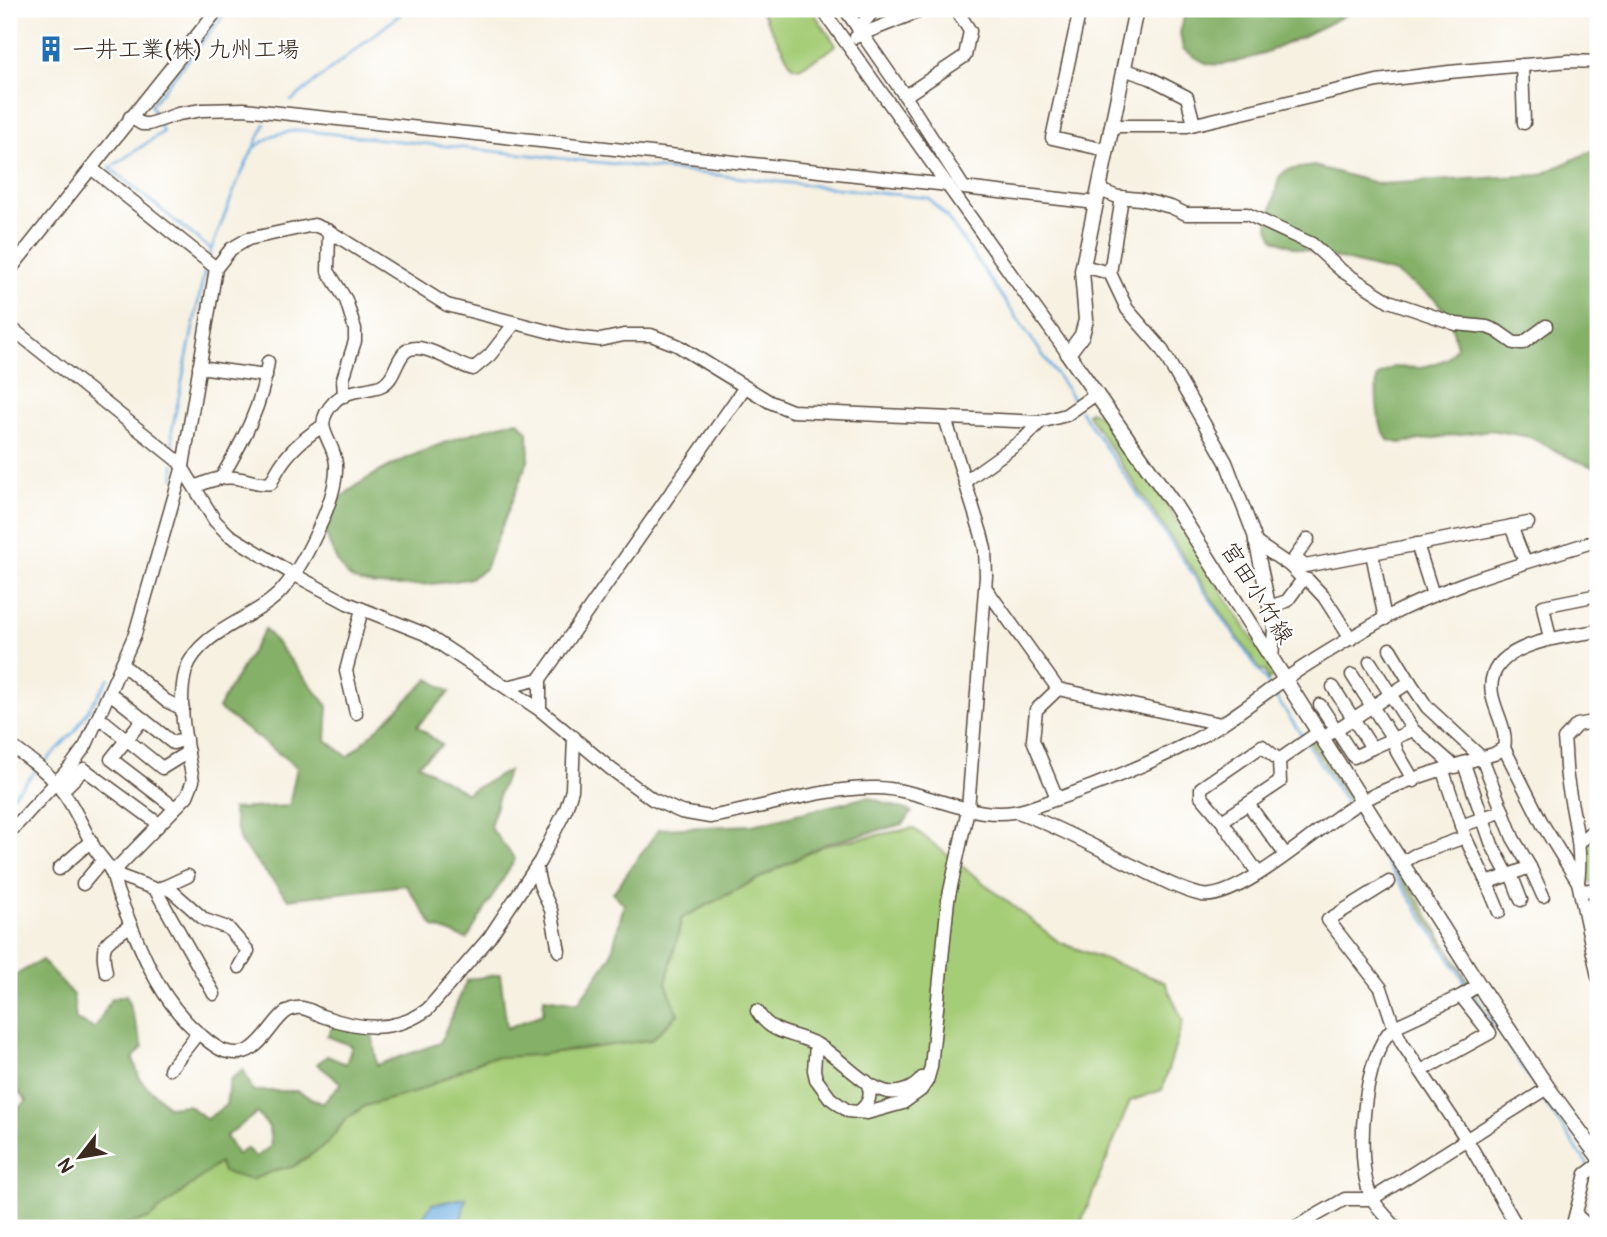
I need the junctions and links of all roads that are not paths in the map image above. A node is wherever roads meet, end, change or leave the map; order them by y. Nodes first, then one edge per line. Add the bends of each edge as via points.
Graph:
1 (218, 9) edge
2 (822, 9) edge
3 (845, 9) edge
4 (875, 9) edge
5 (925, 9) edge
6 (956, 9) edge
7 (1080, 9) edge
8 (1136, 9) edge
9 (860, 31) junction
10 (847, 43) junction
11 (1598, 62) edge
12 (1522, 65) junction
13 (1123, 69) junction
14 (905, 96) junction
15 (130, 117) junction
16 (1524, 123) dead end
17 (1194, 124) junction
18 (1111, 126) junction
19 (1106, 150) junction
20 (91, 168) junction
21 (948, 185) junction
22 (1097, 197) junction
23 (1122, 197) junction
24 (329, 231) junction
25 (1083, 265) junction
26 (214, 266) junction
27 (9, 271) edge
28 (1110, 273) junction
29 (514, 324) junction
30 (9, 326) edge
31 (1546, 326) dead end
32 (1068, 354) junction
33 (268, 362) dead end
34 (199, 367) junction
35 (266, 376) junction
36 (745, 387) junction
37 (1097, 394) junction
38 (344, 396) junction
39 (945, 418) junction
40 (1040, 422) junction
41 (321, 427) junction
42 (181, 464) junction
43 (221, 478) junction
44 (965, 481) junction
45 (195, 487) junction
46 (1528, 523) dead end
47 (1511, 526) junction
48 (1308, 539) dead end
49 (1598, 540) edge
50 (1255, 542) junction
51 (1417, 544) junction
52 (1372, 553) junction
53 (1292, 561) junction
54 (1525, 562) junction
55 (293, 574) junction
56 (1304, 579) junction
57 (985, 587) junction
58 (1433, 595) junction
59 (1598, 595) edge
60 (1269, 607) junction
61 (362, 609) junction
62 (1385, 619) junction
63 (1598, 631) edge
64 (1351, 639) junction
65 (1550, 639) junction
66 (1390, 649) dead end
67 (1272, 661) junction
68 (1370, 662) dead end
69 (128, 669) dead end
70 (1352, 675) dead end
71 (540, 679) junction
72 (1284, 680) junction
73 (1410, 682) junction
74 (507, 687) junction
75 (1333, 687) dead end
76 (1058, 689) junction
77 (1390, 694) junction
78 (116, 697) dead end
79 (1320, 705) dead end
80 (1425, 705) junction
81 (1372, 706) junction
82 (183, 709) junction
83 (540, 710) junction
84 (356, 713) dead end
85 (1353, 718) junction
86 (143, 719) junction
87 (1598, 721) edge
88 (105, 722) dead end
89 (1221, 724) junction
90 (1410, 725) junction
91 (1336, 729) junction
92 (574, 737) junction
93 (1313, 739) junction
94 (1393, 739) junction
95 (127, 740) junction
96 (9, 744) edge
97 (187, 745) junction
98 (1372, 748) junction
99 (1504, 748) junction
100 (1482, 758) junction
101 (1279, 760) junction
102 (121, 766) junction
103 (1454, 767) junction
104 (1414, 781) junction
105 (57, 784) junction
106 (106, 786) junction
107 (1057, 798) junction
108 (1248, 804) junction
109 (1354, 807) junction
110 (175, 808) junction
111 (968, 809) junction
112 (1503, 811) junction
113 (1017, 812) junction
114 (1483, 819) junction
115 (1222, 821) junction
116 (159, 824) junction
117 (1598, 826) edge
118 (1463, 832) junction
119 (9, 833) edge
120 (91, 841) junction
121 (1579, 843) junction
122 (1285, 854) junction
123 (103, 860) junction
124 (1403, 862) junction
125 (536, 867) junction
126 (1530, 867) junction
127 (58, 869) dead end
128 (112, 873) junction
129 (1258, 873) junction
130 (1509, 874) junction
131 (188, 876) dead end
132 (1389, 882) dead end
133 (1488, 883) junction
134 (83, 884) dead end
135 (1580, 886) junction
136 (159, 888) junction
137 (1598, 889) edge
138 (1542, 896) dead end
139 (1521, 900) dead end
140 (1499, 912) dead end
141 (131, 925) junction
142 (559, 951) dead end
143 (239, 967) dead end
144 (106, 972) dead end
145 (1598, 978) edge
146 (1470, 991) junction
147 (215, 994) dead end
148 (757, 1011) dead end
149 (1394, 1027) junction
150 (198, 1033) junction
151 (816, 1044) junction
152 (931, 1067) junction
153 (170, 1069) dead end
154 (1421, 1072) junction
155 (866, 1081) junction
156 (1541, 1092) junction
157 (858, 1112) junction
158 (1467, 1140) junction
159 (1598, 1156) edge
160 (1598, 1165) edge
161 (1373, 1199) junction
162 (1576, 1215) junction
163 (1294, 1228) edge
164 (1396, 1228) edge
165 (1518, 1228) edge
166 (1572, 1228) edge
167 (1587, 1228) edge

1 - 15 street
2 - 10 street
3 - 9 street
4 - 9 street
5 - 9 street
6 - 14 street via 970,31 965,56
7 - 19 street via 1052,138
8 - 13 main road
9 - 10 street
9 - 14 street
10 - 21 street
11 - 12 street
12 - 16 street
12 - 17 street via 1377,81
13 - 17 street via 1187,97
13 - 18 main road
14 - 22 street via 964,188
15 - 20 street
15 - 21 street via 149,124 202,110 244,109
17 - 18 street
18 - 19 main road
19 - 22 main road
20 - 26 street
20 - 27 street
21 - 32 street
22 - 23 street
22 - 25 main road
23 - 28 street
23 - 31 street via 1186,214 1247,214 1312,244 1342,271 1389,301 1456,324 1487,327 1514,343 1523,343
24 - 26 street via 314,225 248,239
24 - 29 street via 447,305
24 - 38 street via 328,271 346,300 355,329 343,379
25 - 28 street
25 - 32 main road via 1086,320
26 - 34 street
28 - 50 street via 1127,309 1161,348 1226,462
29 - 36 street via 600,340 651,335 677,345
29 - 38 street via 490,355 472,369 416,347 402,355 387,382
30 - 42 street
32 - 37 main road, 宮田小竹線
33 - 35 street
34 - 35 street
34 - 42 street
35 - 43 street via 255,415
36 - 39 street via 793,411
36 - 71 street
37 - 40 street via 1066,415
37 - 67 main road, 宮田小竹線 via 1175,506
38 - 41 street via 335,401
39 - 40 street
39 - 44 street
40 - 44 street
41 - 43 street via 289,452 271,483
41 - 55 street via 336,463 333,485 323,520
42 - 45 street
42 - 105 street via 135,634 86,745
43 - 45 street
44 - 57 street via 985,550
45 - 55 street via 229,535
46 - 47 street
47 - 51 street
47 - 54 street
48 - 53 street
49 - 54 street
50 - 53 street
50 - 60 street
51 - 52 street
51 - 58 street
52 - 53 street via 1305,566
52 - 62 street
53 - 56 street
54 - 58 street
55 - 61 street
55 - 82 street via 281,591 194,652 185,674
56 - 60 street via 1287,601
56 - 64 street via 1324,597
57 - 76 street
57 - 111 street
58 - 62 street
59 - 65 street via 1543,606
60 - 67 street via 1274,628
61 - 74 street via 425,634
61 - 84 street via 346,671
62 - 64 street
63 - 65 street
64 - 72 street
65 - 99 street via 1515,651 1494,675 1492,695 1505,735
66 - 73 street
67 - 72 main road, 宮田小竹線
68 - 77 street
69 - 82 street via 166,701
70 - 81 street
71 - 74 street
71 - 83 street
72 - 89 street
72 - 93 main road, 宮田小竹線
73 - 77 street
73 - 80 street
74 - 83 street
75 - 85 street
76 - 89 street
76 - 107 street via 1036,710 1033,740
77 - 81 street
77 - 90 street
78 - 86 street
79 - 91 street
80 - 90 street
80 - 100 street
81 - 85 street
81 - 94 street
82 - 97 street
83 - 92 street
85 - 91 street
85 - 98 street
86 - 95 street
86 - 97 street via 173,743
87 - 121 street via 1577,725 1564,740
88 - 95 street
89 - 107 street via 1146,763
90 - 94 street
90 - 103 street
91 - 93 street
91 - 98 street via 1354,757
92 - 111 street via 652,799 692,816 710,817 824,793 878,788
92 - 125 street via 572,790
93 - 101 street
93 - 109 main road, 宮田小竹線
94 - 98 street
94 - 104 street
95 - 97 street via 162,768
95 - 102 street via 111,759
96 - 105 street
97 - 110 street via 192,788
99 - 100 street
99 - 135 street
100 - 103 street
100 - 112 street
101 - 108 street via 1280,782
101 - 115 street via 1262,746 1201,788 1201,796
102 - 106 street
102 - 110 street
103 - 104 street
103 - 114 street
103 - 118 street
104 - 109 street
105 - 106 street via 84,769
105 - 119 street
105 - 120 street
106 - 116 street
107 - 113 street
108 - 115 street
108 - 122 street
109 - 122 street
109 - 124 main road, 宮田小竹線
110 - 116 street
111 - 113 street
111 - 152 street via 948,900
112 - 114 street
112 - 126 street
113 - 129 street via 1202,895 1227,892
114 - 118 street
114 - 130 street
115 - 129 street
116 - 128 street
117 - 121 street
118 - 124 street
118 - 133 street
120 - 123 street
120 - 127 street
121 - 135 street
122 - 129 street
123 - 128 street
123 - 134 street
124 - 146 main road, 宮田小竹線
125 - 142 street
125 - 150 street via 489,938 440,997 416,1018 389,1027 366,1026 304,1008 292,1009 259,1044 240,1053 223,1051
126 - 130 street
126 - 138 street
128 - 136 street
128 - 141 street
130 - 133 street
130 - 139 street
131 - 136 street
132 - 149 street via 1328,920 1381,988
133 - 140 street
135 - 137 street
135 - 145 street
136 - 143 street via 172,891 205,920 233,932 248,951
136 - 147 street
141 - 144 street via 104,946
141 - 150 street via 156,983
146 - 149 street
146 - 154 street via 1490,1033
146 - 156 main road, 宮田小竹線
148 - 151 street via 766,1025
149 - 154 street
149 - 161 street via 1379,1051 1363,1105 1365,1175
150 - 153 street
151 - 155 street
151 - 157 street via 814,1070 821,1089 838,1105
152 - 155 street via 919,1083 898,1092
152 - 157 street via 921,1090 903,1103
154 - 158 street
155 - 157 street via 871,1093
156 - 158 street
156 - 159 main road, 宮田小竹線
158 - 161 street
158 - 165 street
160 - 162 street via 1586,1174
161 - 163 street via 1345,1199
161 - 164 street
162 - 166 street
162 - 167 street

